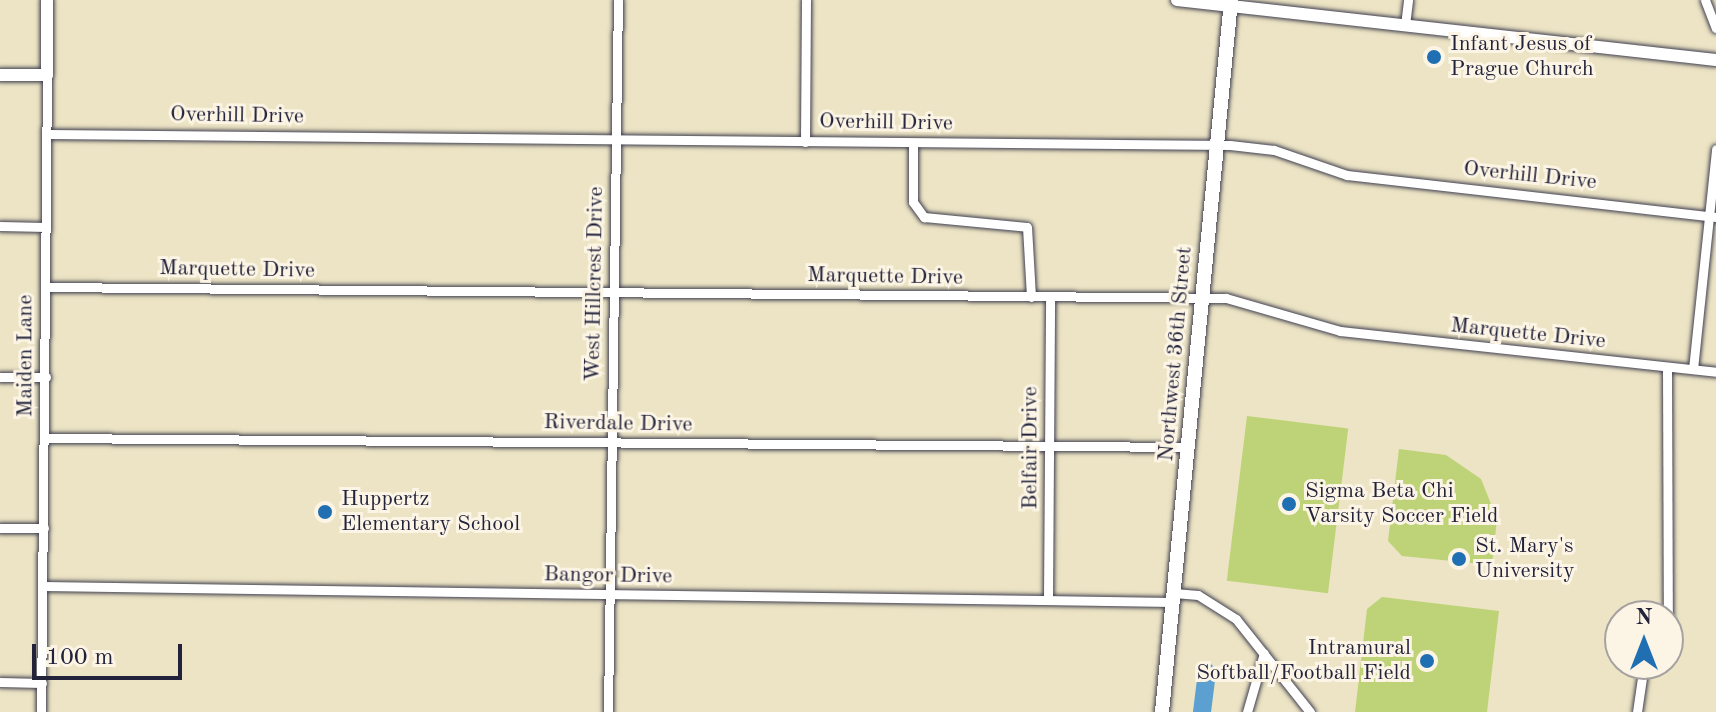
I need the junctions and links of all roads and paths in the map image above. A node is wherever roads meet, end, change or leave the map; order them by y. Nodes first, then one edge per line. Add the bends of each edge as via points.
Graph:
1 (47, 0) edge
2 (618, 0) edge
3 (806, 0) edge
4 (1177, 0) edge
5 (1408, 0) edge
6 (1705, 0) edge
7 (1231, 3) edge
8 (1405, 25) junction
9 (1716, 28) edge
10 (1716, 60) edge
11 (0, 75) edge
12 (47, 75) junction
13 (48, 134) junction
14 (614, 140) junction
15 (805, 142) junction
16 (913, 144) junction
17 (1219, 145) junction
18 (1716, 149) edge
19 (1713, 216) edge
20 (0, 226) edge
21 (46, 227) junction
22 (47, 287) junction
23 (615, 292) junction
24 (1031, 297) junction
25 (1050, 297) junction
26 (1203, 297) junction
27 (1667, 367) junction
28 (1693, 369) junction
29 (1716, 372) edge
30 (0, 377) edge
31 (46, 377) junction
32 (46, 438) junction
33 (611, 441) junction
34 (1189, 447) junction
35 (1050, 448) junction
36 (0, 528) edge
37 (44, 528) junction
38 (43, 586) junction
39 (609, 594) junction
40 (1173, 598) junction
41 (1048, 600) junction
42 (1668, 600) edge
43 (1264, 653) junction
44 (1642, 680) edge
45 (0, 682) edge
46 (42, 683) junction
47 (41, 712) edge
48 (608, 712) edge
49 (1162, 712) edge
50 (1247, 712) edge
51 (1310, 712) edge
52 (1637, 712) edge

1 - 12 street, Maiden Lane
2 - 14 street, West Hillcrest Drive
3 - 15 street
4 - 7 street
5 - 8 street
6 - 9 street
7 - 8 street
7 - 17 main road, Northwest 36th Street
8 - 10 street
11 - 12 street
12 - 13 street, Maiden Lane
13 - 14 street, Overhill Drive
13 - 21 street, Maiden Lane
14 - 15 street, Overhill Drive
14 - 23 street, West Hillcrest Drive
15 - 16 street, Overhill Drive
16 - 17 street, Overhill Drive
16 - 24 street via 913,202 924,217 1027,227
17 - 19 street, Overhill Drive via 1274,150 1347,175
17 - 26 main road, Northwest 36th Street
18 - 19 street
19 - 28 street
20 - 21 street
21 - 22 street, Maiden Lane
22 - 23 street, Marquette Drive
22 - 31 street, Maiden Lane
23 - 24 street, Marquette Drive
23 - 33 street, West Hillcrest Drive
24 - 25 street, Marquette Drive
25 - 26 street, Marquette Drive
25 - 35 street, Belfair Drive
26 - 27 street, Marquette Drive via 1265,304 1340,331
26 - 34 main road, Northwest 36th Street
27 - 28 street, Marquette Drive
27 - 42 street
28 - 29 street, Marquette Drive
30 - 31 street
31 - 32 street, Maiden Lane
32 - 33 street, Riverdale Drive
32 - 37 street, Maiden Lane
33 - 35 street, Riverdale Drive
33 - 39 street, West Hillcrest Drive
34 - 35 street, Riverdale Drive
34 - 40 main road, Northwest 36th Street
35 - 41 street, Belfair Drive
36 - 37 street
37 - 38 street, Maiden Lane
38 - 39 street, Bangor Drive
38 - 46 street, Maiden Lane
39 - 41 street, Bangor Drive
39 - 48 street, West Hillcrest Drive
40 - 41 street, Bangor Drive
40 - 43 street, Bangor Drive via 1218,604
40 - 49 main road, Northwest 36th Street
43 - 50 street
43 - 51 street, Bangor Drive
44 - 52 street
45 - 46 street
46 - 47 street, Maiden Lane

